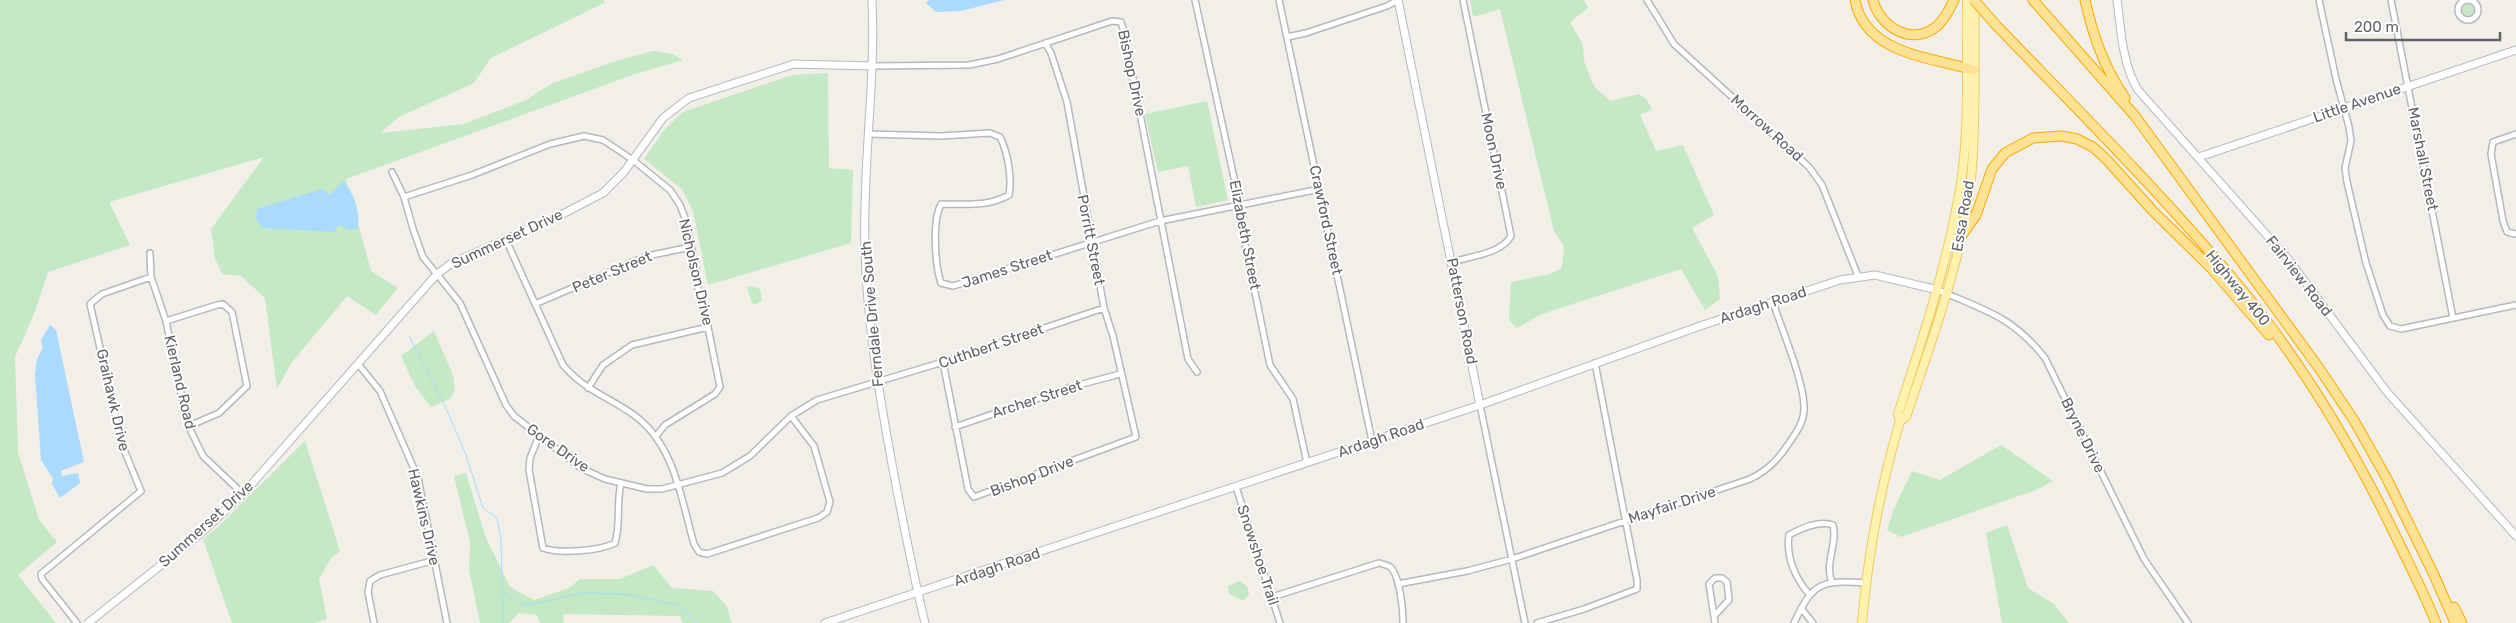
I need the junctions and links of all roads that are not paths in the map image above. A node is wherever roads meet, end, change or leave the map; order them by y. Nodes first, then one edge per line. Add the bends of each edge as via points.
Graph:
1 (872, 0) edge
2 (1195, 0) edge
3 (1279, 0) edge
4 (1398, 0) edge
5 (1463, 0) edge
6 (1647, 0) edge
7 (1855, 0) edge
8 (1873, 0) edge
9 (1954, 0) edge
10 (1966, 0) edge
11 (1974, 0) edge
12 (2033, 0) edge
13 (2085, 0) edge
14 (2116, 0) edge
15 (2319, 0) edge
16 (2391, 0) edge
17 (1287, 37) junction
18 (1045, 43) junction
19 (2516, 50) edge
20 (872, 66) junction
21 (1969, 69) junction
22 (2409, 85) junction
23 (2344, 108) junction
24 (2134, 116) junction
25 (868, 134) junction
26 (2516, 134) edge
27 (2199, 157) junction
28 (633, 160) junction
29 (392, 172) dead end
30 (1320, 189) junction
31 (404, 197) junction
32 (1240, 205) junction
33 (1160, 221) junction
34 (2516, 234) edge
35 (1960, 238) junction
36 (506, 240) junction
37 (1093, 241) junction
38 (691, 247) junction
39 (150, 253) dead end
40 (1452, 262) junction
41 (437, 274) junction
42 (1858, 276) junction
43 (152, 278) junction
44 (1938, 290) junction
45 (1947, 294) junction
46 (1773, 302) junction
47 (536, 304) junction
48 (2516, 305) edge
49 (1104, 308) junction
50 (2453, 318) junction
51 (166, 322) junction
52 (708, 327) junction
53 (2295, 361) junction
54 (943, 362) junction
55 (1595, 363) junction
56 (358, 364) junction
57 (1196, 372) dead end
58 (1120, 374) junction
59 (876, 382) junction
60 (588, 388) junction
61 (1480, 404) junction
62 (791, 416) junction
63 (1900, 421) junction
64 (189, 426) junction
65 (955, 426) junction
66 (539, 436) junction
67 (656, 436) junction
68 (1136, 437) joint
69 (1372, 441) junction
70 (1307, 463) junction
71 (621, 483) junction
72 (677, 484) junction
73 (1236, 487) junction
74 (243, 494) junction
75 (1625, 520) junction
76 (2516, 536) edge
77 (1512, 559) junction
78 (435, 560) junction
79 (2434, 574) junction
80 (1832, 583) junction
81 (1865, 583) junction
82 (1398, 584) junction
83 (918, 594) junction
84 (1808, 594) junction
85 (1272, 597) junction
86 (1801, 608) junction
87 (1714, 616) junction
88 (77, 623) edge
89 (88, 623) edge
90 (374, 623) edge
91 (447, 623) edge
92 (826, 623) edge
93 (925, 623) edge
94 (1280, 623) edge
95 (1403, 623) edge
96 (1526, 623) edge
97 (1537, 623) edge
98 (1715, 623) edge
99 (1794, 623) edge
100 (1813, 623) edge
101 (1862, 623) edge
102 (2188, 623) edge
103 (2436, 623) edge
104 (2455, 623) edge
105 (2462, 623) edge

1 - 20 street, Ferndale Drive South
2 - 32 street, Elizabeth Street
3 - 17 street, Crawford Street
4 - 17 street
4 - 40 street, Patterson Road
5 - 40 street, Moon Drive via 1511,236 1506,244 1496,249
6 - 42 street, Morrow Road via 1674,44 1809,167 1822,184
7 - 21 highway via 1864,22 1882,41 1894,48
8 - 9 highway via 1881,18 1891,28 1913,34 1936,27
10 - 21 main road, Essa Road
11 - 21 main road, Essa Road
11 - 53 highway, Highway 400, bridge via 2118,151 2230,275
12 - 24 highway, Highway 400
13 - 24 highway via 2094,39
14 - 27 street, Fairview Road via 2132,81
15 - 23 street
16 - 22 street, Marshall Street
17 - 30 street, Crawford Street
18 - 20 street, Bishop Drive via 970,65
18 - 33 street, Bishop Drive via 1112,21 1121,22
18 - 37 street, Porritt Street via 1067,102
19 - 22 street, Little Avenue
20 - 25 street, Ferndale Drive South
20 - 28 street, Summerset Drive via 794,64 701,93 663,118
21 - 35 main road, Essa Road via 1971,179
21 - 44 main road, Essa Road via 1961,182
22 - 23 street, Little Avenue
22 - 50 street, Marshall Street
23 - 27 street, Little Avenue
23 - 50 street via 2351,141 2345,168 2347,182 2366,263 2383,315 2390,326 2401,329
24 - 79 highway, Highway 400 via 2355,422
25 - 37 street, James Street via 941,136 990,133 1000,137 1005,147 1009,195 983,204 941,204 936,214 937,272 941,284 953,286
25 - 59 street, Ferndale Drive South via 865,252
26 - 34 street via 2493,142 2491,154 2503,221 2507,232
27 - 76 street, Fairview Road via 2288,259 2387,392
28 - 31 street, Nicholson Drive via 603,140 584,136 550,144
28 - 36 street, Summerset Drive via 603,193
28 - 38 street, Nicholson Drive via 670,190 680,205
29 - 31 street, Gore Drive
30 - 32 street, James Street
30 - 69 street, Crawford Street
31 - 41 street, Gore Drive via 423,257
32 - 33 street, James Street
32 - 70 street, Elizabeth Street via 1240,220 1270,366 1293,399
33 - 37 street, James Street
33 - 57 street, Bishop Drive via 1188,359
35 - 45 main road, Essa Road
35 - 53 highway via 1976,215 1992,169 2005,153 2033,138 2062,136 2076,139 2107,160 2211,268 2283,352
36 - 41 street, Summerset Drive via 452,263
36 - 47 street
37 - 49 street, Porritt Street
38 - 47 street, Peter Street via 647,256
38 - 52 street, Nicholson Drive
39 - 43 street, Kierland Road
40 - 61 street, Patterson Road
41 - 56 street, Summerset Drive
41 - 66 street, Gore Drive via 460,303 506,406
42 - 44 street, Ardagh Road via 1892,277
42 - 46 street, Ardagh Road
43 - 51 street, Kierland Road
43 - 88 street, Graihawk Drive via 102,294 90,304 122,445 141,491 41,574
44 - 45 street, Bryne Drive
44 - 63 main road, Essa Road via 1898,414
45 - 63 main road, Essa Road via 1906,417
45 - 102 street, Bryne Drive via 2011,323 2029,337 2045,358 2144,558
46 - 55 street, Ardagh Road
46 - 75 street, Mayfair Drive via 1803,392 1804,410 1799,428 1778,459 1765,472 1750,479
47 - 60 street via 563,365
48 - 50 street
49 - 54 street, Cuthbert Street
49 - 58 street, Porritt Street via 1114,336
51 - 64 street, Kierland Road
51 - 64 street via 223,304 232,312 247,386 219,413
52 - 60 street via 632,345 603,365
52 - 67 street, Nicholson Drive via 720,387 715,394 665,425
53 - 103 highway, Highway 400 via 2312,383 2360,464
54 - 59 street, Cuthbert Street
54 - 65 street, Bishop Drive
55 - 61 street, Ardagh Road
55 - 75 street
56 - 74 street, Summerset Drive
56 - 78 street, Hawkins Drive via 380,391 418,478
58 - 65 street, Archer Street
58 - 68 street, Porritt Street
59 - 62 street, Gore Drive via 817,400
59 - 83 street, Ferndale Drive South
60 - 67 street via 633,414
61 - 69 street, Ardagh Road
61 - 77 street, Patterson Road
62 - 72 street, Gore Drive via 750,456 722,473
62 - 72 street via 814,446 822,469 830,502 827,512 818,518 707,554 699,552 694,544
63 - 81 main road, Essa Road via 1883,478
64 - 74 street, Kierland Road via 204,456
65 - 68 street, Bishop Drive via 968,489 974,497
66 - 71 street, Gore Drive via 581,468
66 - 71 street via 529,470 543,548 553,552 606,547 615,543 618,533 617,497
67 - 72 street via 668,457
69 - 70 street, Ardagh Road
70 - 73 street, Ardagh Road
71 - 72 street, Gore Drive via 647,489
73 - 83 street, Ardagh Road
73 - 85 street, Snowshoe Trail
74 - 89 street, Summerset Drive via 200,534
75 - 77 street, Mayfair Drive
75 - 97 street via 1637,589
77 - 82 street, Mayfair Drive
77 - 96 street, Patterson Road
78 - 90 street via 380,575 370,581 368,592
78 - 91 street, Hawkins Drive
79 - 104 highway, Highway 400
79 - 105 highway
80 - 81 street
80 - 84 street via 1817,587
80 - 84 street via 1828,564 1833,525 1805,526 1789,535 1788,544 1796,580
81 - 101 main road, Essa Road
82 - 85 street via 1390,567 1379,563
82 - 95 street
83 - 92 street, Ardagh Road
83 - 93 street, Ferndale Drive South
84 - 86 street
85 - 94 street, Snowshoe Trail
86 - 99 street
86 - 100 street
87 - 87 street via 1729,600 1727,582 1722,578 1715,578 1710,584
87 - 98 street

